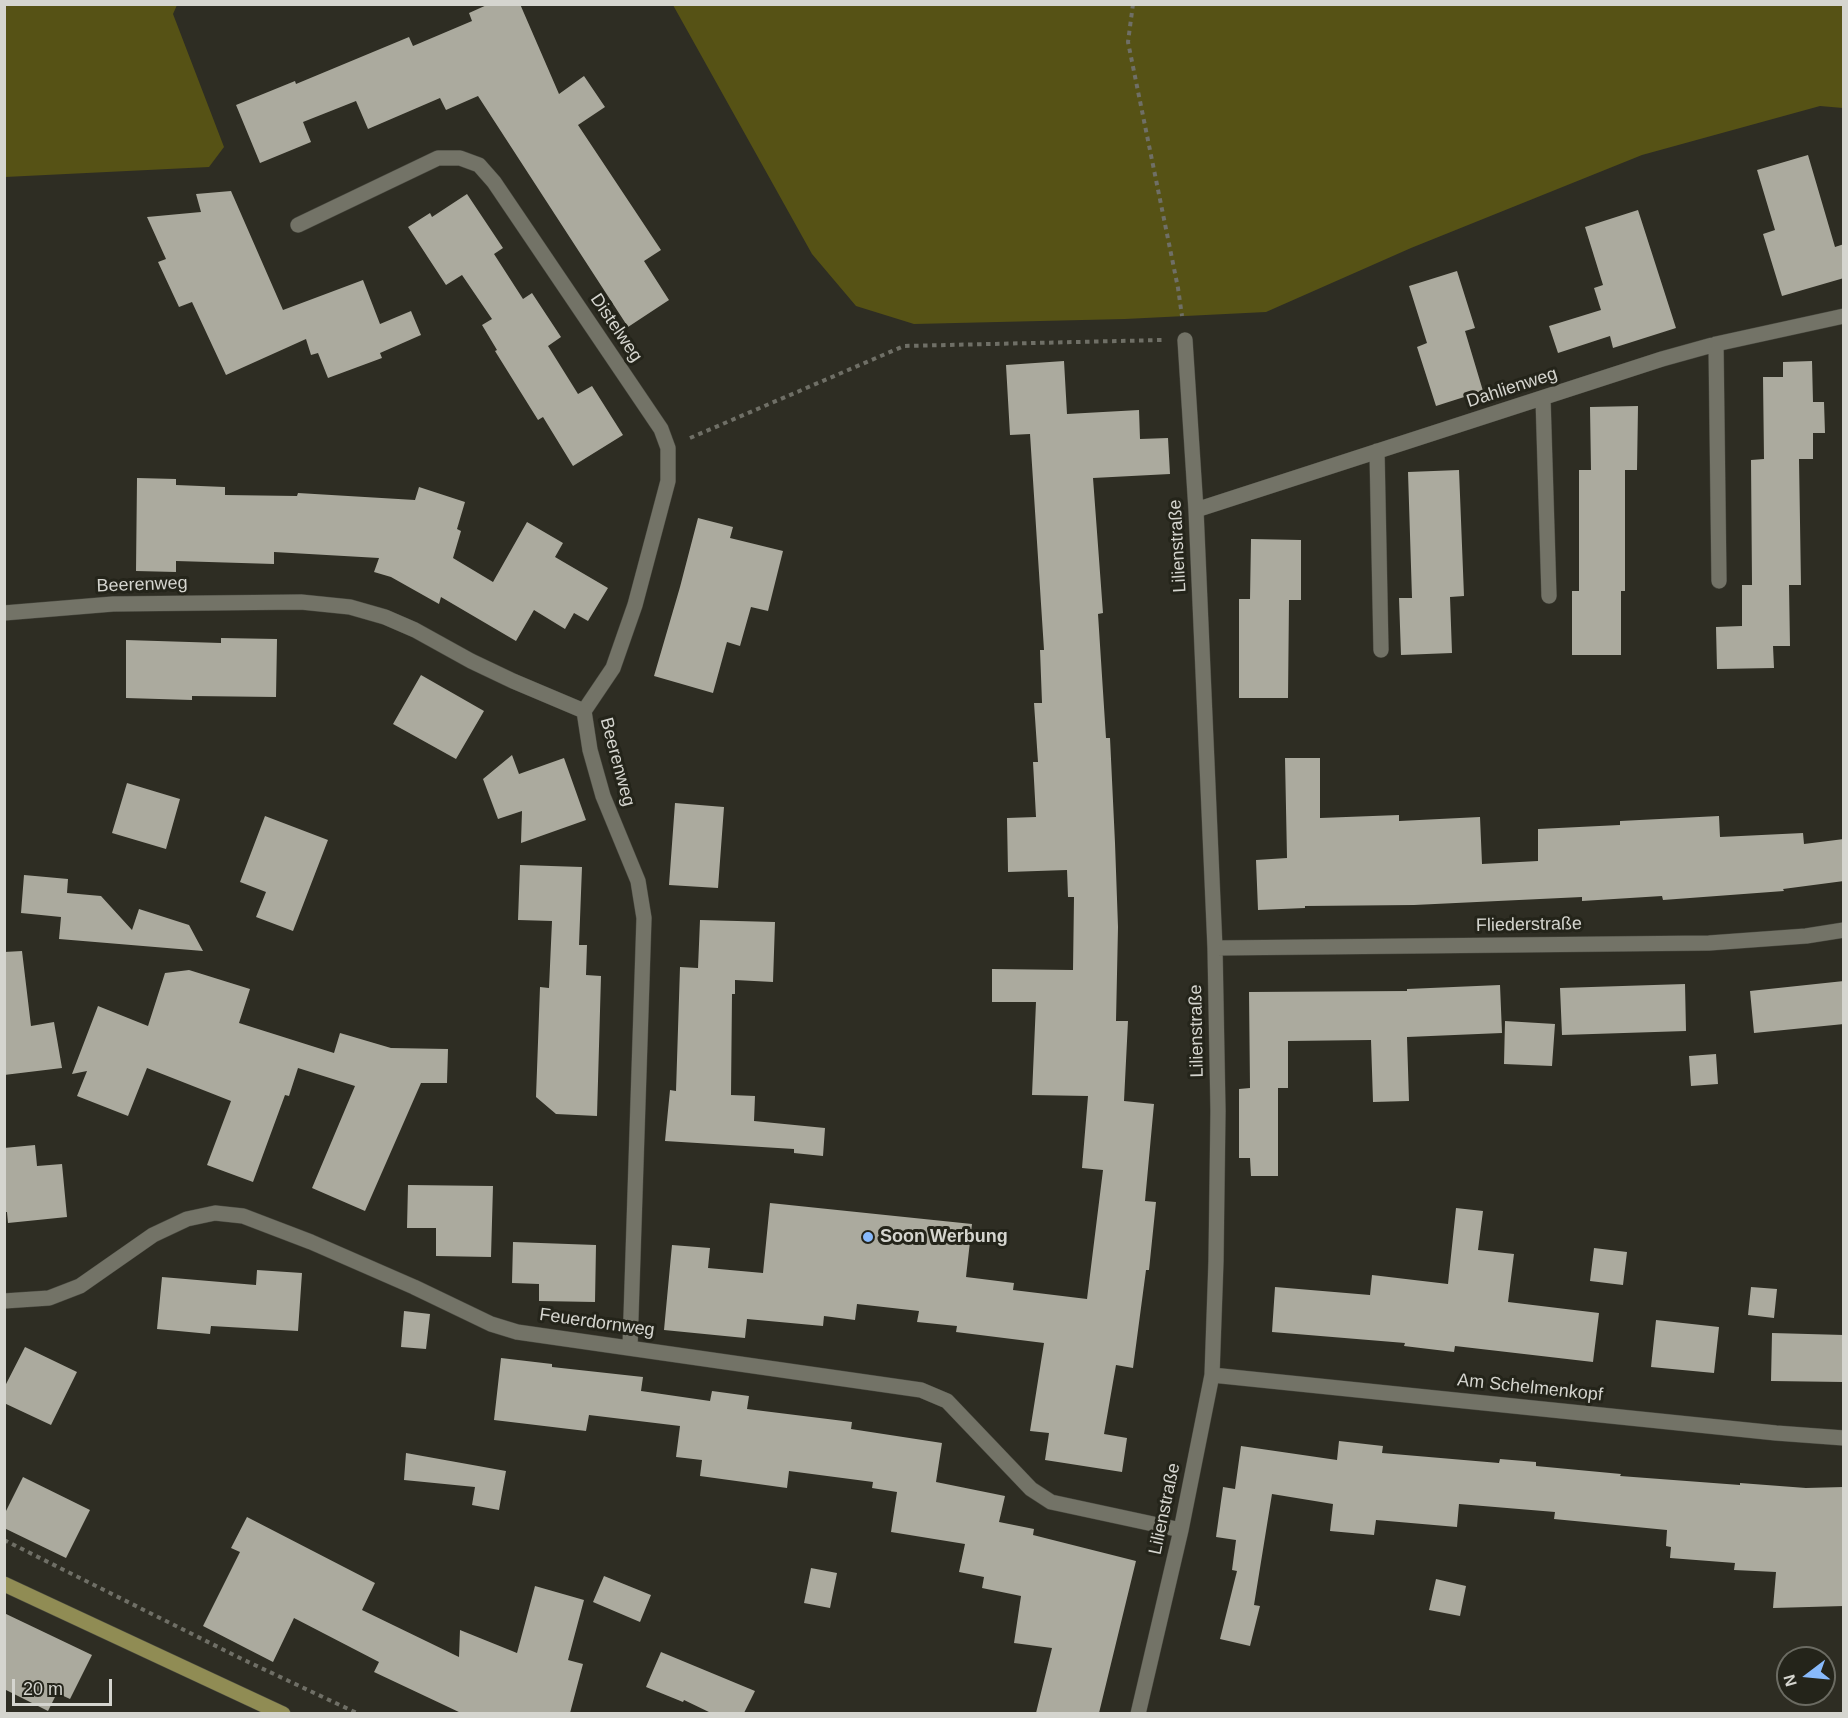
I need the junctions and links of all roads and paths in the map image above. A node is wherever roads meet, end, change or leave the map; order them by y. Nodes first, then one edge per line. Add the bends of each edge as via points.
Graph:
1 (1133, 4) edge
2 (297, 225) dead end
3 (1844, 316) edge
4 (1185, 340) junction
5 (1716, 344) junction
6 (1543, 398) junction
7 (668, 448) junction
8 (1377, 451) junction
9 (1196, 510) junction
10 (1719, 581) dead end
11 (1549, 596) dead end
12 (4, 613) edge
13 (1381, 650) dead end
14 (584, 711) junction
15 (1844, 930) edge
16 (1215, 948) junction
17 (4, 1301) edge
18 (630, 1347) junction
19 (1212, 1375) junction
20 (1844, 1437) edge
21 (1181, 1530) junction
22 (4, 1540) edge
23 (4, 1584) edge
24 (283, 1713) edge
25 (359, 1713) edge
26 (1138, 1713) edge

1 - 4 path via 1128,42
2 - 7 street, Distelweg via 438,158 460,158 479,165 661,429
3 - 5 street, Dahlienweg
4 - 7 path via 903,346
4 - 9 street, Lilienstraße
5 - 6 street, Dahlienweg
5 - 10 street
6 - 8 street, Dahlienweg
6 - 11 street
7 - 14 street, Distelweg via 668,481 635,605 613,668
8 - 9 street, Dahlienweg
8 - 13 street
9 - 16 street, Lilienstraße
12 - 14 street, Beerenweg via 113,604 301,602 350,607 415,630 503,676
14 - 18 street, Beerenweg via 603,796 638,881 644,918
15 - 16 street, Fliederstraße via 1709,943
16 - 19 street, Lilienstraße via 1218,1111
17 - 18 street, Feuerdornweg via 50,1298 80,1286 153,1235 187,1219 215,1213 243,1216 311,1242 517,1332
18 - 21 street, Feuerdornweg via 921,1389 947,1401 1031,1489 1051,1502
19 - 20 street, Am Schelmenkopf
19 - 21 street, Lilienstraße
21 - 26 street, Lilienstraße
22 - 25 path
23 - 24 main road

